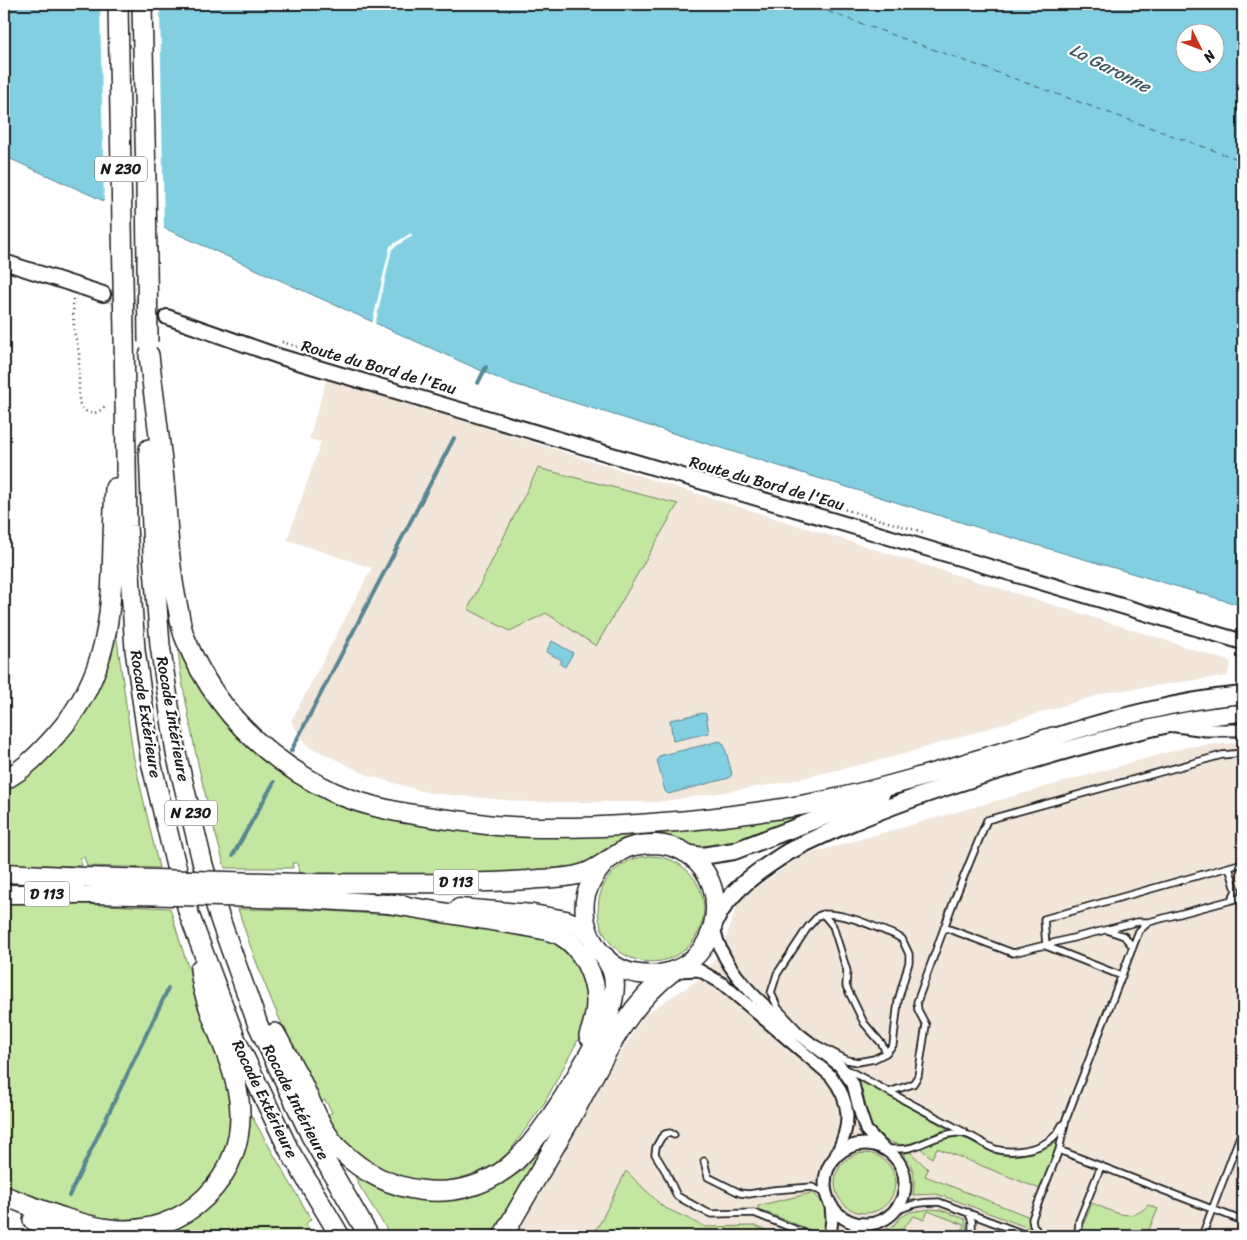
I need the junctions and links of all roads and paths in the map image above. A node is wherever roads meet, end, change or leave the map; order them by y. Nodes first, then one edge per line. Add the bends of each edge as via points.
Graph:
1 (118, 4) edge
2 (142, 4) edge
3 (4, 262) edge
4 (76, 285) junction
5 (103, 294) tunnel mouth
6 (167, 317) tunnel mouth
7 (124, 341) junction
8 (148, 348) junction
9 (105, 406) dead end
10 (1243, 642) edge
11 (1243, 695) edge
12 (1243, 713) edge
13 (1164, 725) junction
14 (1243, 730) edge
15 (1054, 738) junction
16 (1243, 753) edge
17 (4, 780) edge
18 (684, 853) junction
19 (607, 860) junction
20 (1243, 863) edge
21 (1229, 867) junction
22 (4, 873) edge
23 (88, 886) junction
24 (304, 891) junction
25 (4, 894) edge
26 (1243, 897) edge
27 (1232, 899) junction
28 (391, 904) junction
29 (188, 914) junction
30 (823, 914) junction
31 (221, 922) junction
32 (1149, 922) junction
33 (714, 923) junction
34 (944, 927) junction
35 (1107, 930) junction
36 (591, 938) junction
37 (1046, 946) junction
38 (1133, 947) junction
39 (605, 957) junction
40 (672, 971) junction
41 (1122, 976) junction
42 (807, 1039) junction
43 (886, 1053) junction
44 (840, 1066) junction
45 (889, 1092) junction
46 (1066, 1119) junction
47 (1243, 1128) edge
48 (539, 1132) junction
49 (965, 1133) junction
50 (674, 1135) dead end
51 (884, 1149) junction
52 (1059, 1150) junction
53 (836, 1155) junction
54 (704, 1161) dead end
55 (1101, 1166) junction
56 (826, 1194) junction
57 (4, 1196) edge
58 (831, 1206) junction
59 (4, 1209) edge
60 (1212, 1209) junction
61 (894, 1212) junction
62 (968, 1212) junction
63 (1243, 1221) edge
64 (870, 1224) junction
65 (829, 1234) edge
66 (80, 1236) edge
67 (340, 1236) edge
68 (369, 1236) edge
69 (503, 1236) edge
70 (812, 1236) edge
71 (850, 1236) edge
72 (972, 1236) edge
73 (1030, 1236) edge
74 (1040, 1236) edge
75 (1078, 1236) edge
76 (1202, 1236) edge

1 - 7 highway, N 230, bridge
2 - 8 highway, N 230, bridge
3 - 4 street
4 - 5 street
4 - 9 path via 73,297 74,331 79,352 79,402 89,414 95,414
6 - 10 street, Route du Bord de l'Eau via 281,357
7 - 17 highway via 112,599 103,650 93,679 61,729 38,755
7 - 29 highway, Rocade Extérieure / N 230 via 127,526 135,650 151,762
8 - 15 highway via 165,488 168,551 184,636 216,698 240,726 267,752 335,793 398,812 502,826 584,828 645,824 824,801 870,791
8 - 31 highway, Rocade Intérieure / N 230 via 150,489 160,645 176,752 203,865
11 - 15 main road via 1161,708
12 - 13 main road
13 - 14 street
13 - 33 main road via 1061,750 923,794 837,828 763,869 724,903
15 - 18 main road via 874,798 734,851 702,856
16 - 34 lane via 1222,755 987,820
18 - 19 main road via 665,845 644,844 624,849
18 - 33 main road via 700,866 710,882 716,901
19 - 24 main road, D 113 via 587,872 571,876
19 - 36 main road via 593,876 586,896 585,917
20 - 21 lane
21 - 27 lane via 1236,890
21 - 37 lane via 1044,919
22 - 23 main road, D 113
23 - 24 main road, D 113, bridge
23 - 25 main road, D 113
24 - 28 main road, D 113
26 - 27 lane
27 - 32 lane
28 - 36 main road, D 113 via 533,914 566,920 578,925
28 - 48 highway via 548,931 574,946 584,959 594,987 595,1017 588,1038
29 - 57 highway via 205,995 239,1100 236,1150 217,1186 200,1204 180,1217 157,1226 133,1229 109,1229 87,1224
29 - 67 highway, Rocade Extérieure / N 230 via 236,1040 261,1093 289,1150
30 - 42 lane via 808,926 777,974 771,993 778,1008
30 - 43 lane via 833,926 847,971 846,986 864,1023
30 - 43 lane via 848,916 895,935 906,946 909,962 898,1001 895,1038
31 - 48 highway via 324,1129 357,1166 394,1185 440,1192 466,1187 507,1168
31 - 68 highway, Rocade Intérieure / N 230 via 258,1025 311,1136
32 - 35 lane
32 - 38 lane via 1139,931
33 - 40 main road via 710,938 700,952
33 - 42 street via 724,957 746,986 772,1012
34 - 37 lane via 1013,953
34 - 45 lane via 917,1002 926,1025 916,1080
35 - 37 lane
35 - 38 lane via 1124,936
36 - 39 main road
37 - 41 lane
38 - 41 lane
39 - 40 main road via 637,974 655,975
39 - 48 highway via 612,971 614,987 606,1021 568,1090
40 - 53 street via 699,970 716,979 831,1076 845,1099 848,1116 844,1139
40 - 69 highway via 643,996 619,1030
41 - 46 lane
42 - 43 lane via 839,1057 858,1062
42 - 44 street
44 - 45 lane
44 - 51 street via 853,1084 866,1130
45 - 49 lane
46 - 49 lane via 1050,1141 1019,1151 995,1149
46 - 52 lane
47 - 60 lane
49 - 51 lane via 946,1134 910,1148
50 - 70 lane via 665,1134 661,1138 655,1154 677,1196 711,1214 754,1213
51 - 53 street via 873,1144 860,1144
51 - 61 street via 902,1167 905,1179 903,1197
52 - 55 lane
52 - 74 lane via 1032,1219
53 - 56 street via 824,1180
54 - 56 lane via 708,1177 740,1193 812,1187
55 - 60 lane
55 - 75 lane via 1079,1221
56 - 58 street
58 - 64 street via 848,1221
58 - 65 street
59 - 66 highway
60 - 63 lane
60 - 76 lane
61 - 62 lane via 909,1204 925,1202 939,1202
61 - 64 street
62 - 72 lane
62 - 73 lane
64 - 71 street

